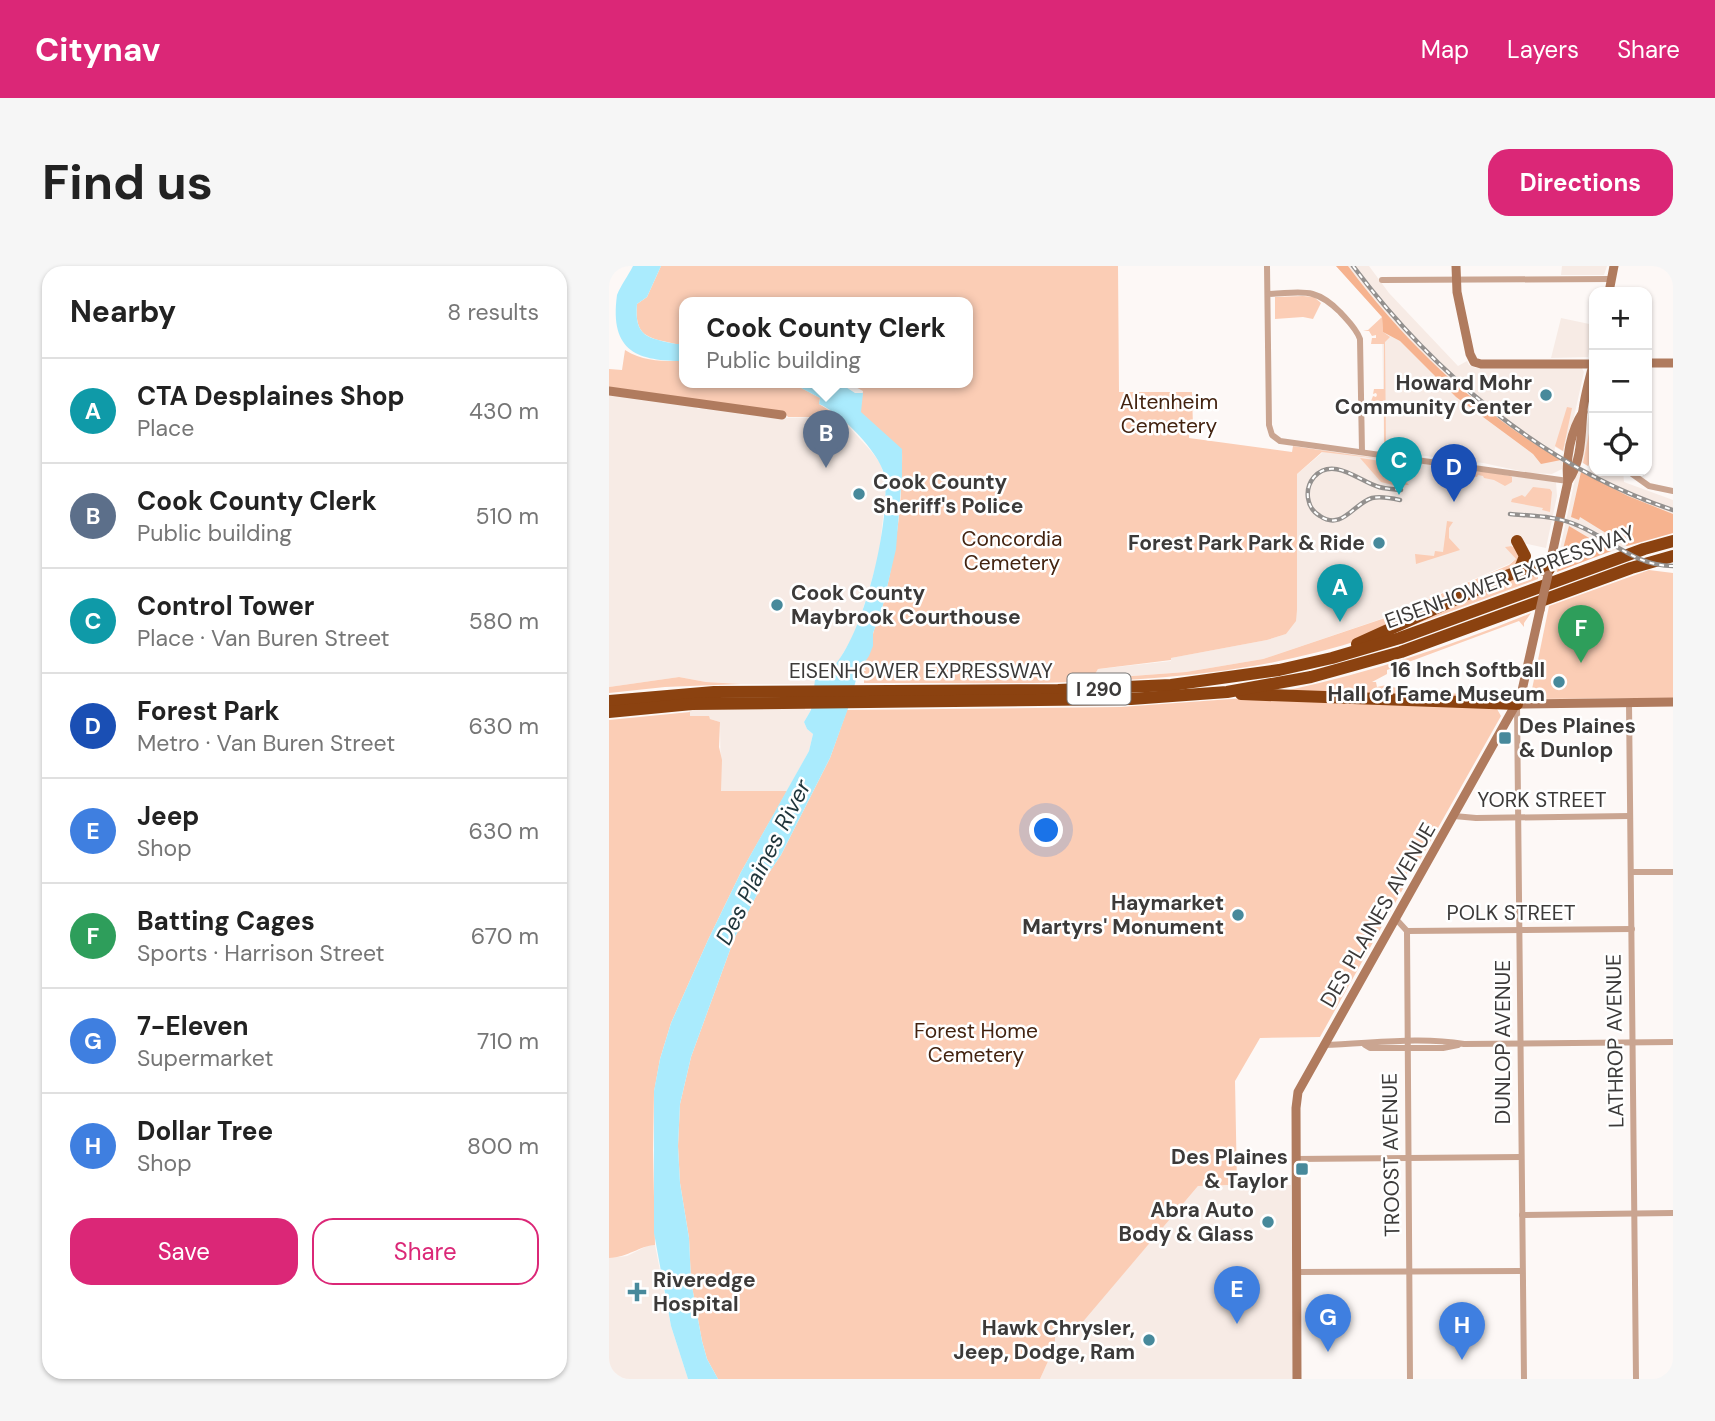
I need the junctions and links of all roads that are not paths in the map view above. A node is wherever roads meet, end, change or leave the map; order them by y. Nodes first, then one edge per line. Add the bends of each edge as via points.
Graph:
1 (1267, 266) edge
2 (1457, 266) edge
3 (1614, 266) edge
4 (1457, 279) junction
5 (1611, 279) junction
6 (1382, 280) dead end
7 (1609, 287) edge
8 (1268, 293) junction
9 (1589, 361) edge
10 (1652, 363) edge
11 (1673, 363) edge
12 (1589, 384) edge
13 (609, 391) edge
14 (782, 415) dead end
15 (1362, 452) junction
16 (1634, 476) edge
17 (1568, 481) junction
18 (1673, 491) edge
19 (1517, 541) dead end
20 (1673, 541) edge
21 (1673, 556) edge
22 (1519, 571) junction
23 (1548, 572) junction
24 (1332, 658) junction
25 (1227, 692) junction
26 (862, 696) junction
27 (812, 697) junction
28 (609, 701) edge
29 (1673, 702) edge
30 (1629, 703) junction
31 (1517, 704) junction
32 (609, 712) edge
33 (1454, 816) junction
34 (1630, 816) junction
35 (1519, 818) junction
36 (1631, 872) junction
37 (1673, 872) edge
38 (1396, 919) junction
39 (1632, 929) junction
40 (1407, 930) junction
41 (1520, 930) junction
42 (1633, 1042) junction
43 (1673, 1042) edge
44 (1521, 1043) junction
45 (1407, 1044) junction
46 (1324, 1045) junction
47 (1521, 1157) junction
48 (1408, 1158) junction
49 (1296, 1159) junction
50 (1635, 1213) junction
51 (1673, 1213) edge
52 (1522, 1215) junction
53 (1410, 1271) junction
54 (1522, 1271) junction
55 (1297, 1272) junction
56 (1297, 1379) edge
57 (1410, 1379) edge
58 (1524, 1379) edge
59 (1636, 1379) edge

1 - 8 street
2 - 4 main road
3 - 5 main road
4 - 5 street
4 - 6 street
4 - 9 main road via 1474,362
5 - 7 main road
8 - 15 street via 1317,293 1357,330
8 - 15 street via 1272,435 1280,441
10 - 11 main road
12 - 17 main road, DES PLAINES AVENUE via 1584,425
13 - 14 main road
15 - 17 street
16 - 18 street via 1649,486
17 - 23 main road, DES PLAINES AVENUE
19 - 22 highway via 1525,556
20 - 24 highway, EISENHOWER EXPRESSWAY / I 290
21 - 25 highway, EISENHOWER EXPRESSWAY / I 290 via 1401,652 1311,677
22 - 23 highway
22 - 24 highway
23 - 31 main road, DES PLAINES AVENUE, bridge
24 - 26 highway, EISENHOWER EXPRESSWAY / I 290 via 1243,676 1149,687
25 - 26 highway, EISENHOWER EXPRESSWAY / I 290 via 1132,699
25 - 31 highway
26 - 27 highway, EISENHOWER EXPRESSWAY / I 290
27 - 28 highway, EISENHOWER EXPRESSWAY / I 290 via 714,692
27 - 32 highway, EISENHOWER EXPRESSWAY / I 290
29 - 30 main road
30 - 31 main road
30 - 34 street, LATHROP AVENUE
31 - 33 main road, DES PLAINES AVENUE
31 - 35 street, DUNLOP AVENUE
33 - 35 street, YORK STREET
33 - 38 main road, DES PLAINES AVENUE
34 - 35 street, YORK STREET
34 - 36 street, LATHROP AVENUE
35 - 41 street, DUNLOP AVENUE
36 - 37 street
36 - 39 street, LATHROP AVENUE
38 - 40 street
38 - 46 main road, DES PLAINES AVENUE
39 - 41 street, POLK STREET
39 - 42 street, LATHROP AVENUE
40 - 41 street, POLK STREET
40 - 45 street, TROOST AVENUE
41 - 44 street, DUNLOP AVENUE
42 - 43 street
42 - 44 street
42 - 50 street, LATHROP AVENUE
44 - 45 street
44 - 47 street, DUNLOP AVENUE
45 - 46 street via 1370,1048
45 - 48 street, TROOST AVENUE
46 - 49 main road, DES PLAINES AVENUE via 1296,1100
47 - 48 street
47 - 52 street, DUNLOP AVENUE
48 - 49 street
48 - 53 street, TROOST AVENUE
49 - 55 main road, DES PLAINES AVENUE
50 - 51 street
50 - 52 street
50 - 59 street, LATHROP AVENUE
52 - 54 street, DUNLOP AVENUE
53 - 54 street
53 - 55 street
53 - 57 street, TROOST AVENUE
54 - 58 street, DUNLOP AVENUE
55 - 56 main road, DES PLAINES AVENUE

